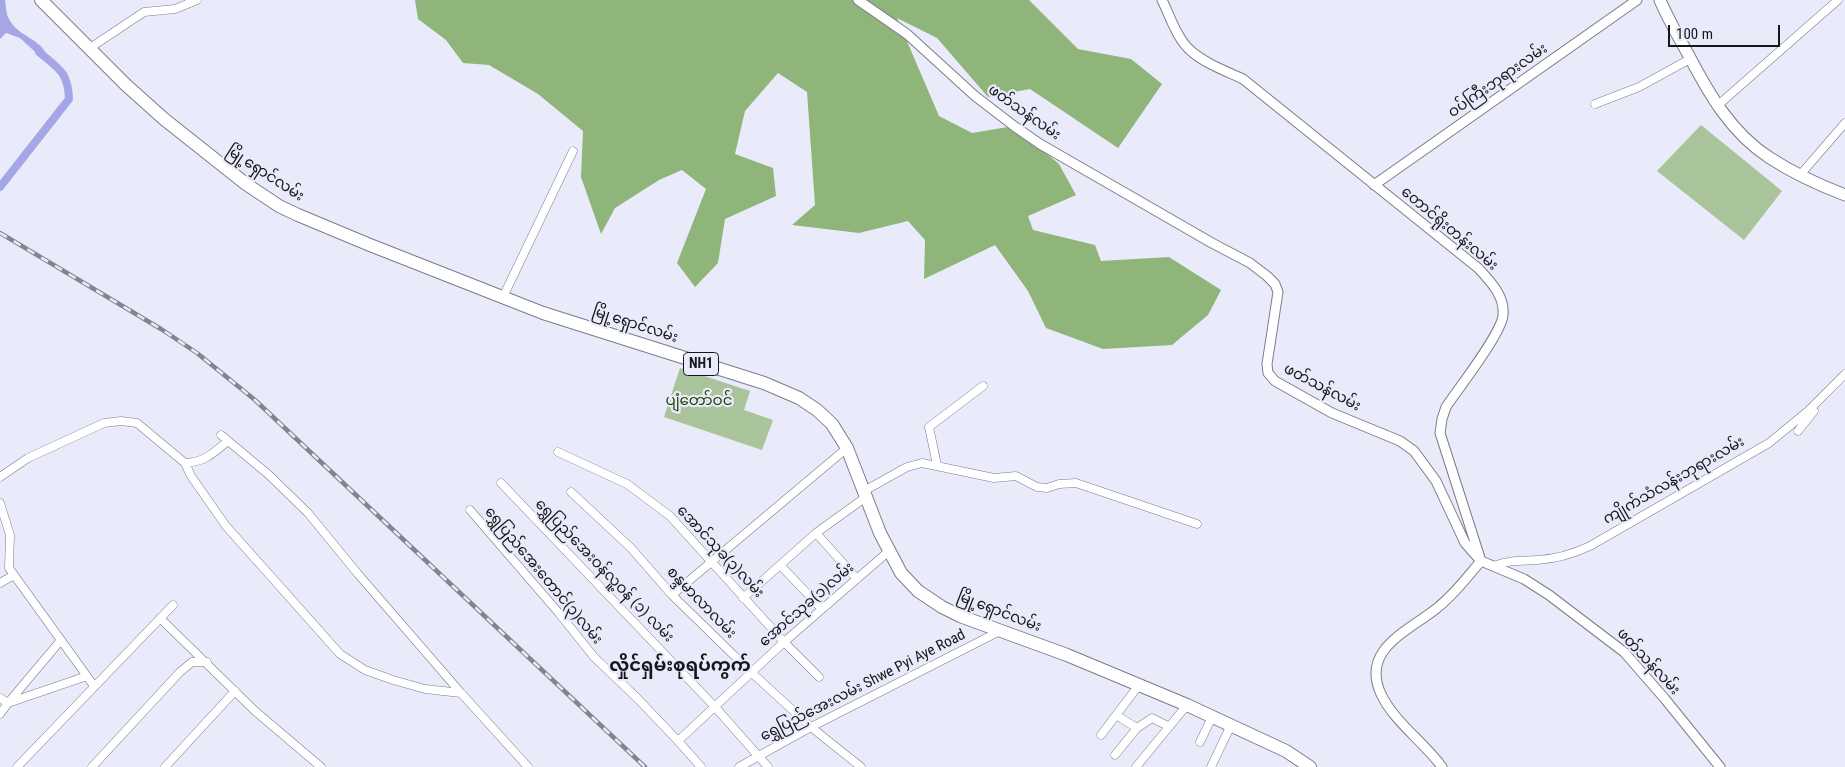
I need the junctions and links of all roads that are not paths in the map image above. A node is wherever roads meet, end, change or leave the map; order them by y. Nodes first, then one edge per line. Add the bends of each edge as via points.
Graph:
1 (41, 0) edge
2 (197, 0) edge
3 (858, 0) edge
4 (1162, 0) edge
5 (1638, 0) edge
6 (1660, 0) edge
7 (1838, 0) edge
8 (90, 48) junction
9 (1690, 59) junction
10 (1594, 104) dead end
11 (1718, 106) junction
12 (1845, 123) edge
13 (574, 151) dead end
14 (1800, 175) junction
15 (1374, 185) junction
16 (1845, 195) edge
17 (503, 297) junction
18 (1845, 374) edge
19 (982, 386) dead end
20 (1828, 392) junction
21 (1798, 431) dead end
22 (221, 435) dead end
23 (228, 441) junction
24 (847, 448) junction
25 (558, 452) dead end
26 (185, 463) junction
27 (938, 465) junction
28 (0, 477) edge
29 (501, 483) dead end
30 (571, 492) dead end
31 (865, 494) junction
32 (0, 502) edge
33 (470, 510) dead end
34 (1197, 524) dead end
35 (816, 533) junction
36 (889, 551) junction
37 (1481, 561) junction
38 (711, 563) junction
39 (781, 566) junction
40 (1494, 566) junction
41 (14, 574) junction
42 (857, 579) junction
43 (0, 583) edge
44 (672, 595) junction
45 (743, 598) junction
46 (173, 605) dead end
47 (822, 609) junction
48 (160, 618) junction
49 (1000, 630) junction
50 (61, 640) junction
51 (784, 642) junction
52 (207, 662) junction
53 (752, 673) junction
54 (87, 676) junction
55 (819, 677) dead end
56 (1138, 685) junction
57 (94, 686) junction
58 (235, 691) junction
59 (461, 693) junction
60 (0, 698) edge
61 (8, 703) junction
62 (1187, 705) junction
63 (715, 707) junction
64 (0, 714) edge
65 (1116, 715) junction
66 (1212, 717) junction
67 (1231, 725) junction
68 (1168, 726) junction
69 (811, 727) junction
70 (1137, 728) junction
71 (1102, 735) dead end
72 (678, 741) junction
73 (1200, 742) dead end
74 (1115, 755) dead end
75 (759, 756) junction
76 (18, 767) edge
77 (92, 767) edge
78 (165, 767) edge
79 (321, 767) edge
80 (528, 767) edge
81 (700, 767) edge
82 (739, 767) edge
83 (768, 767) edge
84 (861, 767) edge
85 (1136, 767) edge
86 (1211, 767) edge
87 (1310, 767) edge
88 (1442, 767) edge
89 (1720, 767) edge

1 - 8 highway, မြို့ရှောင်လမ်း / NH1
2 - 8 street via 175,9 144,12
3 - 37 street, ဖတ်သန်လမ်း via 907,34 975,96 1040,144 1250,263 1267,276 1278,292 1268,373 1332,413 1400,441 1414,451 1436,481 1465,543
4 - 15 street, တောင်ရိုးတန်းလမ်း via 1190,50 1243,79
5 - 15 street, ဝပ်ကြီးဘုရားလမ်း
6 - 9 main road
7 - 11 street
8 - 17 highway, မြို့ရှောင်လမ်း / NH1 via 164,120 279,206
9 - 10 street via 1639,87
9 - 11 main road
11 - 14 main road via 1750,143
12 - 14 street
13 - 17 street
14 - 16 main road
15 - 37 street, တောင်ရိုးတန်းလမ်း via 1478,268 1501,300 1503,315 1499,330 1446,407 1440,433
17 - 24 highway, မြို့ရှောင်လမ်း / NH1 via 561,319 764,383 799,398 826,417
18 - 20 street, ကျိုက်သံလန်းဘုရားလမ်း
19 - 27 street via 929,427
20 - 21 street
20 - 40 street, ကျိုက်သံလန်းဘုရားလမ်း via 1769,443 1590,546 1574,554 1510,561
22 - 23 street
23 - 26 street via 205,459
23 - 59 street via 308,513
24 - 31 highway, မြို့ရှောင်လမ်း / NH1
24 - 38 street
25 - 38 street, အောင်သုခ(၃)လမ်း via 627,484 670,516
26 - 28 street via 137,423 121,421 104,423 28,458
26 - 59 street via 226,526 340,654 365,670 393,680 425,689
27 - 31 street via 922,463 907,467
27 - 34 street via 994,478 1016,476 1038,487 1076,482
29 - 63 street, ရွှေပြည်အေးဝန်လူ့ဝန် (၁) လမ်း
30 - 44 street, စန္ဒမာလာလမ်း via 631,548
31 - 35 street
31 - 36 highway, မြို့ရှောင်လမ်း / NH1
32 - 41 street via 10,535 9,568
33 - 72 street, ရွှေပြည်အေးတောင်(၃)လမ်း via 594,657
35 - 39 street
35 - 42 street
36 - 42 street, အောင်သုခ(၁)လမ်း
36 - 49 highway, မြို့ရှောင်လမ်း / NH1 via 901,573 918,592 942,608
37 - 40 street, ဖတ်သန်လမ်း
37 - 88 street via 1450,598 1392,640 1382,650 1376,665 1381,694 1393,713
38 - 44 street
38 - 45 street, အောင်သုခ(၃)လမ်း
39 - 45 street
39 - 47 street
40 - 89 street, ဖတ်သန်လမ်း via 1550,595 1624,652
41 - 43 street
41 - 50 street
42 - 47 street, အောင်သုခ(၁)လမ်း
44 - 53 street, စန္ဒမာလာလမ်း
45 - 51 street, အောင်သုခ(၃)လမ်း
46 - 48 street
47 - 51 street, အောင်သုခ(၁)လမ်း
48 - 52 street
48 - 57 street
49 - 56 highway, မြို့ရှောင်လမ်း / NH1
49 - 69 street, ရွှေပြည်အေးလမ်း Shwe Pyi Aye Road
50 - 54 street
50 - 61 street
51 - 53 street, အောင်သုခ(၁)လမ်း
51 - 55 street, အောင်သုခ(၃)လမ်း
52 - 58 street
52 - 77 street via 192,662 180,672
53 - 63 street, အောင်သုခ(၁)လမ်း
53 - 69 street, စန္ဒမာလာလမ်း
54 - 57 street
54 - 61 street
56 - 62 highway, မြို့ရှောင်လမ်း / NH1
56 - 65 street
57 - 76 street
58 - 78 street
58 - 79 street
59 - 80 street
60 - 61 street
61 - 64 street
62 - 66 highway, မြို့ရှောင်လမ်း / NH1
62 - 68 street
63 - 72 street, အောင်သုခ(၁)လမ်း
63 - 75 street, ရွှေပြည်အေးဝန်လူ့ဝန် (၁) လမ်း
65 - 70 street
65 - 71 street
66 - 67 highway, မြို့ရှောင်လမ်း / NH1
66 - 73 street
67 - 86 street
67 - 87 highway, မြို့ရှောင်လမ်း / NH1 via 1286,751
68 - 70 street via 1152,718
68 - 85 street
69 - 75 street, ရွှေပြည်အေးလမ်း Shwe Pyi Aye Road
69 - 84 street, စန္ဒမာလာလမ်း
70 - 74 street
72 - 81 street, ရွှေပြည်အေးတောင်(၃)လမ်း
75 - 82 street, ရွှေပြည်အေးလမ်း Shwe Pyi Aye Road
75 - 83 street, ရွှေပြည်အေးဝန်လူ့ဝန် (၁) လမ်း

